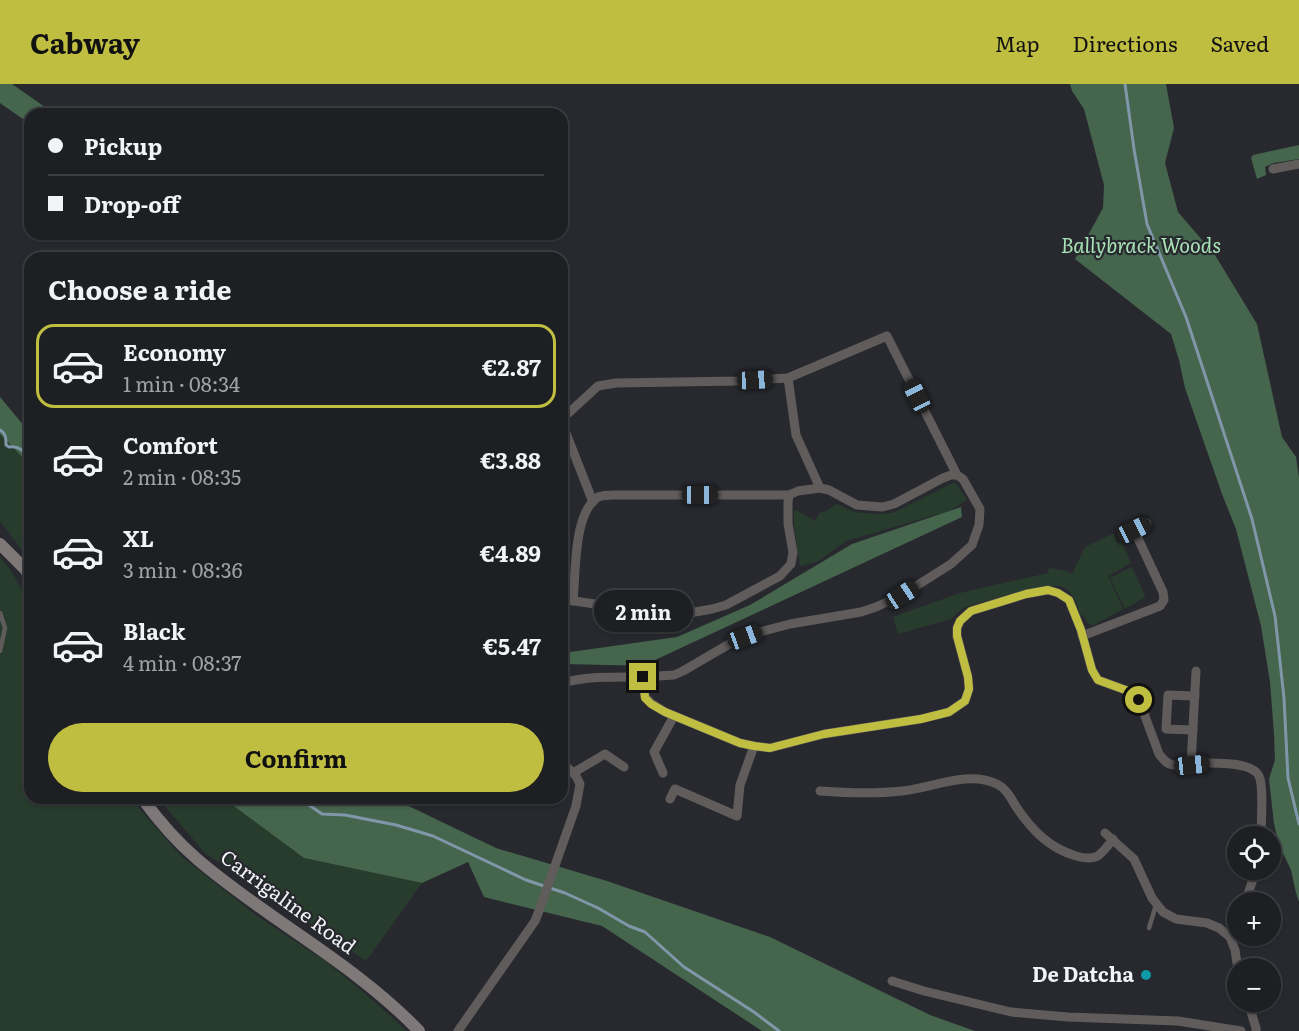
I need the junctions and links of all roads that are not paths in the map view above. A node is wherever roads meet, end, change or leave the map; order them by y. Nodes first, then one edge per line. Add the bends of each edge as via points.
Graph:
1 (1299, 164) edge
2 (1273, 169) dead end
3 (788, 378) junction
4 (568, 415) edge
5 (568, 437) edge
6 (957, 475) junction
7 (820, 488) junction
8 (789, 495) junction
9 (593, 502) junction
10 (1147, 523) dead end
11 (0, 544) edge
12 (24, 568) edge
13 (568, 600) edge
14 (573, 601) junction
15 (0, 613) edge
16 (1083, 636) junction
17 (0, 651) edge
18 (1196, 671) dead end
19 (643, 677) junction
20 (568, 681) edge
21 (1195, 696) junction
22 (674, 716) junction
23 (1193, 730) junction
24 (754, 746) junction
25 (1191, 765) junction
26 (624, 767) dead end
27 (568, 768) edge
28 (573, 773) junction
29 (663, 773) dead end
30 (680, 778) dead end
31 (675, 789) junction
32 (820, 791) dead end
33 (670, 799) dead end
34 (146, 804) edge
35 (1261, 826) edge
36 (1157, 904) junction
37 (1149, 928) dead end
38 (1227, 935) edge
39 (892, 981) dead end
40 (1251, 1012) edge
41 (419, 1031) edge
42 (458, 1031) edge
43 (1241, 1031) edge
44 (1256, 1031) edge

1 - 2 street
3 - 4 street via 598,386
3 - 6 street via 887,336
3 - 7 street via 796,435
5 - 9 street
6 - 7 street via 882,507 857,505
6 - 19 street via 980,509 979,525 972,545 951,564 876,607 759,632 674,675
7 - 8 street
8 - 9 street via 614,495
8 - 14 street via 791,564 780,576 726,605 675,612
9 - 14 street via 579,530
10 - 16 street via 1134,530 1164,600 1160,606
11 - 12 main road
13 - 14 street
15 - 17 lane via 6,628
16 - 24 street via 1069,600 1048,590 971,611 957,628 969,689 965,701 957,708 921,719 824,734 770,748
16 - 25 street via 1098,680 1131,692 1139,700 1164,761
18 - 21 street
19 - 20 street
19 - 22 street via 645,698
21 - 23 street
21 - 23 street via 1168,695 1166,729
22 - 24 street
22 - 29 street via 654,752
23 - 25 street
24 - 31 street via 740,785 737,816
25 - 35 street via 1243,765 1253,770 1261,787
26 - 28 street via 605,754
27 - 28 street
28 - 42 street via 580,784 576,806 535,921
30 - 31 street
31 - 33 street
32 - 36 street via 903,791 965,779 996,784 1006,791 1031,828 1068,854 1096,858 1104,852 1109,836 1134,859
34 - 41 main road, Carrigaline Road via 198,860 363,981
36 - 37 lane
36 - 38 street via 1176,919 1207,923
39 - 43 street via 1011,1012 1178,1021
40 - 44 street

